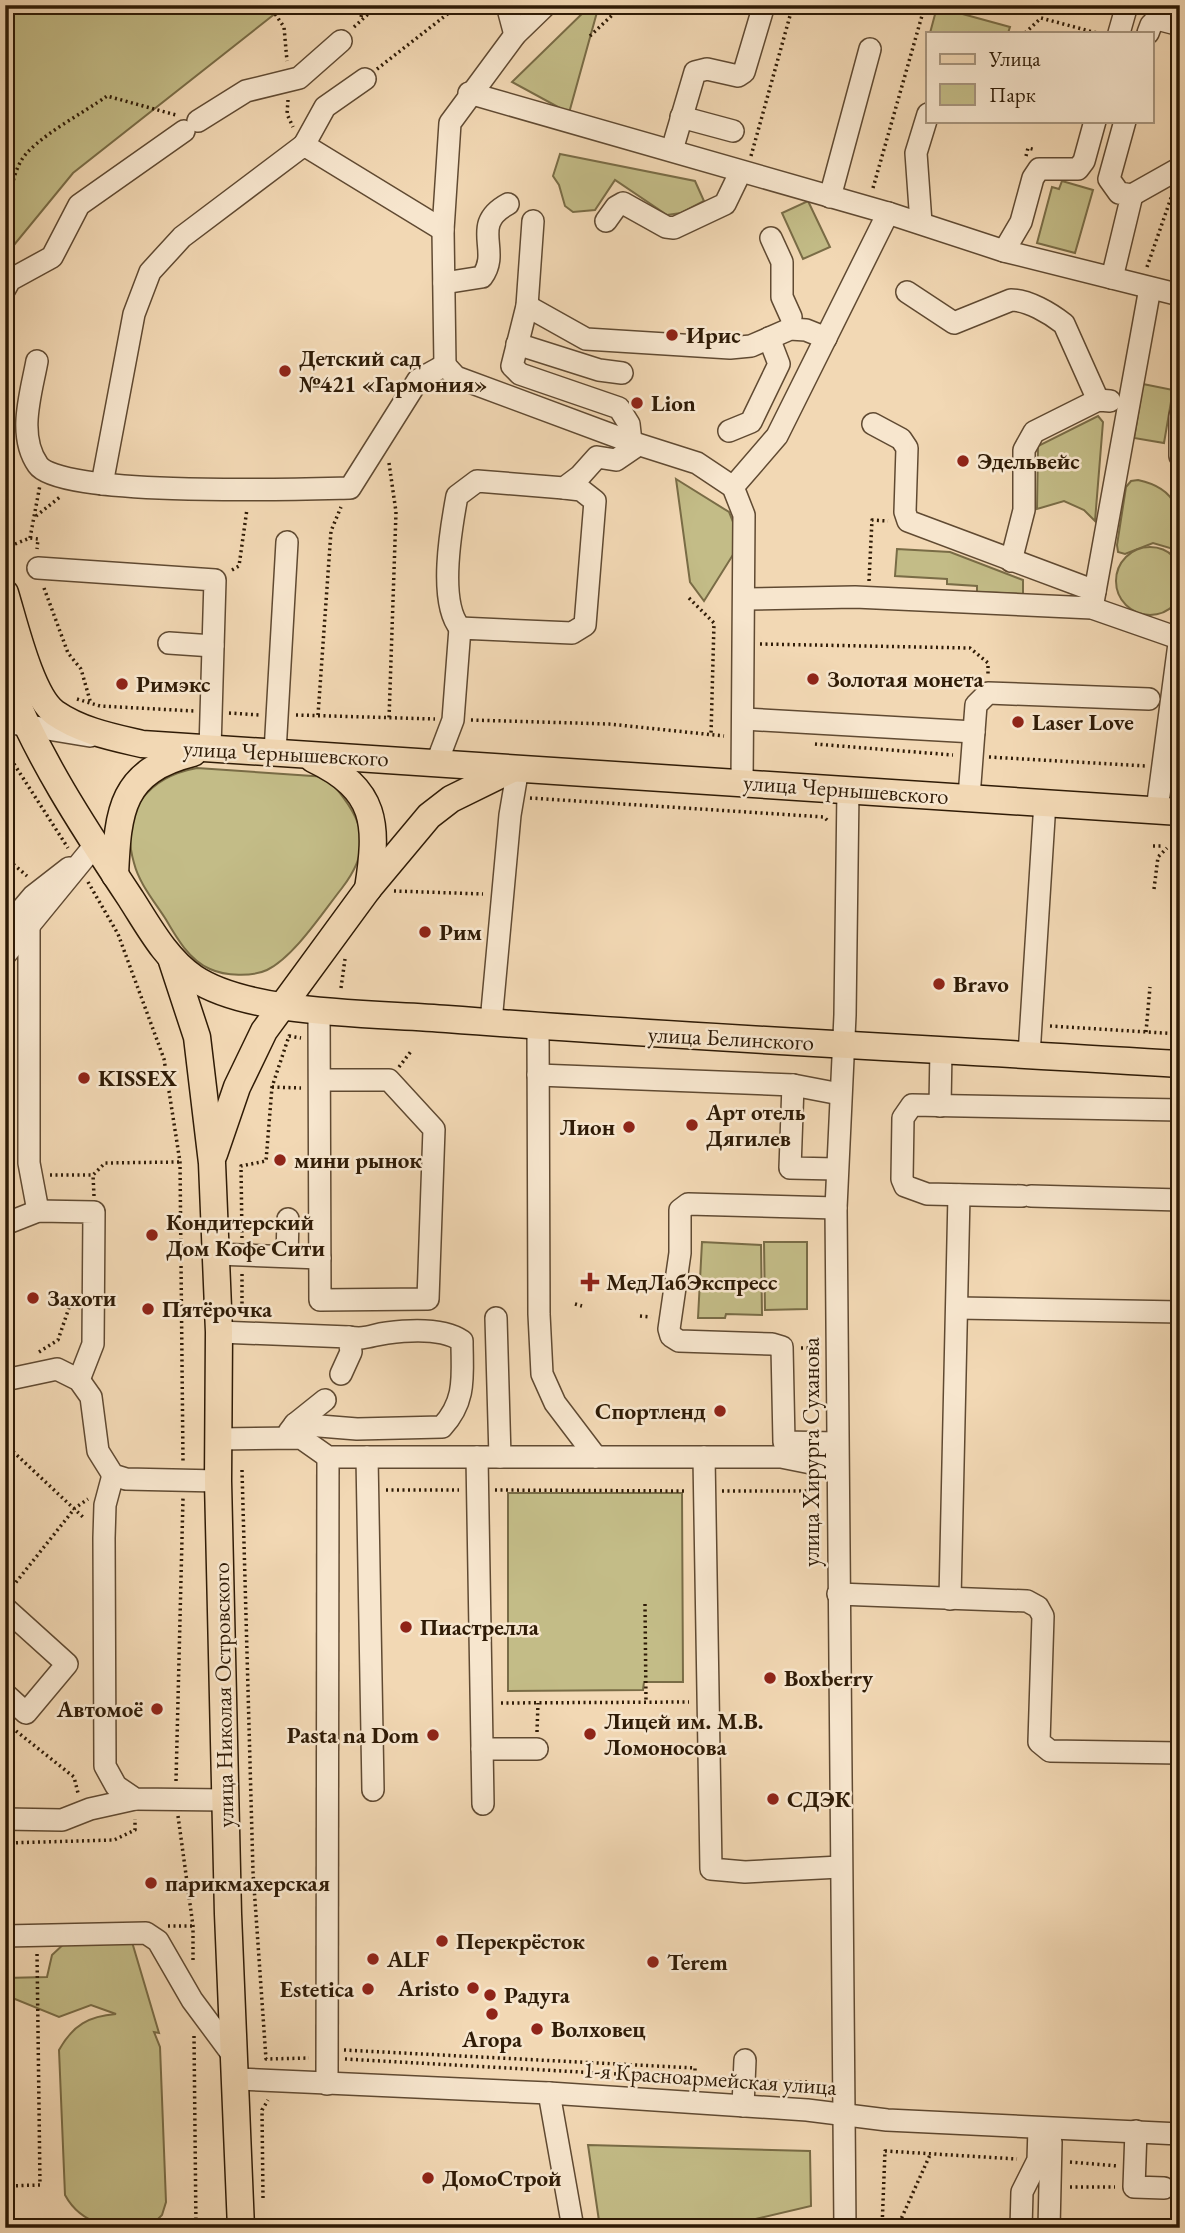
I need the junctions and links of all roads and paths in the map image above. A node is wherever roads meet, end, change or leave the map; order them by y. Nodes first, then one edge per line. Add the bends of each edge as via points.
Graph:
1 (269, 5) edge
2 (364, 5) edge
3 (459, 5) edge
4 (507, 5) edge
5 (547, 5) edge
6 (623, 5) edge
7 (764, 5) edge
8 (793, 5) edge
9 (925, 5) edge
10 (1127, 5) edge
11 (361, 19) dead end
12 (1154, 22) edge
13 (1180, 25) edge
14 (284, 27) dead end
15 (1026, 32) edge
16 (1093, 32) edge
17 (1119, 32) edge
18 (515, 35) junction
19 (590, 36) dead end
20 (341, 41) dead end
21 (870, 49) dead end
22 (365, 79) joint
23 (469, 93) junction
24 (681, 117) junction
25 (926, 120) edge
26 (1095, 122) edge
27 (1125, 122) edge
28 (191, 126) junction
29 (733, 131) dead end
30 (304, 145) junction
31 (671, 150) junction
32 (744, 169) junction
33 (1178, 177) edge
34 (1132, 195) junction
35 (830, 197) junction
36 (508, 204) dead end
37 (878, 210) junction
38 (533, 221) dead end
39 (606, 221) dead end
40 (921, 223) junction
41 (5, 230) edge
42 (443, 230) junction
43 (771, 238) dead end
44 (1004, 251) junction
45 (1112, 278) junction
46 (1147, 281) junction
47 (444, 283) junction
48 (7, 284) edge
49 (907, 292) dead end
50 (1180, 295) edge
51 (527, 306) junction
52 (792, 314) junction
53 (769, 338) junction
54 (826, 338) junction
55 (517, 344) junction
56 (37, 361) dead end
57 (445, 365) junction
58 (622, 373) dead end
59 (1098, 400) junction
60 (1129, 400) junction
61 (1180, 416) edge
62 (873, 424) dead end
63 (730, 431) dead end
64 (381, 437) junction
65 (635, 443) junction
66 (1180, 456) edge
67 (43, 470) junction
68 (78, 482) junction
69 (102, 484) junction
70 (733, 487) junction
71 (350, 488) junction
72 (564, 488) junction
73 (249, 491) junction
74 (5, 507) edge
75 (34, 517) junction
76 (895, 522) dead end
77 (10, 524) dead end
78 (30, 538) junction
79 (287, 542) dead end
80 (15, 544) dead end
81 (38, 559) junction
82 (1011, 561) junction
83 (215, 580) junction
84 (869, 587) dead end
85 (5, 593) edge
86 (689, 598) dead end
87 (745, 599) junction
88 (1094, 600) junction
89 (460, 628) junction
90 (1179, 637) edge
91 (169, 643) dead end
92 (745, 643) junction
93 (214, 646) junction
94 (17, 672) edge
95 (1177, 687) edge
96 (988, 693) junction
97 (1149, 699) dead end
98 (91, 705) dead end
99 (318, 716) dead end
100 (389, 719) dead end
101 (744, 719) junction
102 (478, 720) dead end
103 (16, 725) edge
104 (974, 732) junction
105 (142, 744) junction
106 (210, 749) junction
107 (5, 750) edge
108 (275, 752) junction
109 (302, 754) junction
110 (437, 762) junction
111 (515, 768) junction
112 (742, 783) junction
113 (848, 790) junction
114 (513, 797) junction
115 (969, 797) junction
116 (1045, 802) junction
117 (1168, 811) edge
118 (824, 817) dead end
119 (1153, 846) dead end
120 (86, 854) junction
121 (5, 857) edge
122 (115, 875) junction
123 (46, 884) junction
124 (368, 889) junction
125 (1154, 890) dead end
126 (394, 891) dead end
127 (503, 895) junction
128 (29, 928) junction
129 (5, 929) edge
130 (5, 956) edge
131 (171, 960) junction
132 (1150, 987) dead end
133 (284, 1005) junction
134 (319, 1009) junction
135 (491, 1022) junction
136 (1031, 1025) junction
137 (538, 1026) junction
138 (1146, 1032) junction
139 (1180, 1034) edge
140 (321, 1042) junction
141 (843, 1044) junction
142 (941, 1050) junction
143 (1029, 1055) junction
144 (1180, 1064) edge
145 (538, 1075) junction
146 (321, 1080) junction
147 (793, 1085) junction
148 (272, 1087) junction
149 (298, 1088) dead end
150 (840, 1094) junction
151 (940, 1106) junction
152 (1180, 1110) edge
153 (180, 1162) junction
154 (29, 1163) junction
155 (212, 1163) junction
156 (836, 1169) junction
157 (93, 1175) junction
158 (959, 1195) junction
159 (1180, 1200) edge
160 (836, 1208) junction
161 (38, 1211) junction
162 (94, 1212) junction
163 (288, 1219) dead end
164 (5, 1224) edge
165 (216, 1254) junction
166 (242, 1255) junction
167 (287, 1256) junction
168 (320, 1258) junction
169 (95, 1270) junction
170 (575, 1304) dead end
171 (582, 1306) dead end
172 (957, 1308) junction
173 (1180, 1312) edge
174 (496, 1318) dead end
175 (231, 1332) junction
176 (349, 1337) junction
177 (805, 1348) dead end
178 (813, 1348) dead end
179 (341, 1374) dead end
180 (7, 1380) edge
181 (79, 1380) junction
182 (325, 1400) dead end
183 (290, 1430) junction
184 (230, 1439) junction
185 (5, 1444) edge
186 (837, 1453) junction
187 (328, 1457) junction
188 (367, 1457) junction
189 (477, 1457) junction
190 (500, 1457) junction
191 (596, 1457) junction
192 (704, 1457) junction
193 (113, 1475) junction
194 (183, 1481) junction
195 (218, 1481) junction
196 (366, 1490) junction
197 (479, 1490) junction
198 (704, 1491) junction
199 (818, 1491) dead end
200 (75, 1508) junction
201 (104, 1538) junction
202 (838, 1594) junction
203 (5, 1596) edge
204 (950, 1599) junction
205 (645, 1604) dead end
206 (5, 1608) edge
207 (5, 1694) edge
208 (646, 1702) junction
209 (708, 1702) junction
210 (482, 1703) junction
211 (538, 1703) junction
212 (14, 1729) dead end
213 (482, 1749) junction
214 (537, 1749) joint
215 (1180, 1753) edge
216 (373, 1790) dead end
217 (135, 1799) junction
218 (176, 1800) junction
219 (225, 1800) junction
220 (5, 1801) edge
221 (483, 1804) dead end
222 (82, 1812) junction
223 (14, 1819) edge
224 (5, 1843) edge
225 (840, 1867) junction
226 (36, 1935) junction
227 (5, 1936) edge
228 (193, 1963) dead end
229 (194, 2035) dead end
230 (390, 2052) junction
231 (328, 2053) junction
232 (389, 2061) junction
233 (236, 2068) junction
234 (745, 2070) junction
235 (695, 2078) junction
236 (807, 2082) dead end
237 (327, 2084) junction
238 (549, 2093) junction
239 (743, 2106) junction
240 (262, 2110) dead end
241 (844, 2114) junction
242 (1045, 2128) junction
243 (1136, 2131) junction
244 (1180, 2134) edge
245 (885, 2151) dead end
246 (930, 2155) dead end
247 (5, 2186) edge
248 (1070, 2187) dead end
249 (1134, 2187) junction
250 (1164, 2188) dead end
251 (264, 2202) dead end
252 (196, 2228) edge
253 (241, 2228) edge
254 (573, 2228) edge
255 (845, 2228) edge
256 (882, 2228) edge
257 (897, 2228) edge
258 (1021, 2228) edge
259 (1049, 2228) edge

1 - 14 path
2 - 11 path
3 - 22 path
4 - 18 street
5 - 18 street
6 - 19 path
7 - 24 street via 744,72 738,76 707,69 695,72
8 - 32 path
9 - 37 path
10 - 17 street
12 - 13 street
15 - 16 path via 1041,18
18 - 23 street
20 - 28 street via 299,78 246,91
21 - 35 street
22 - 30 street via 325,107
23 - 31 street
23 - 42 street via 450,123
24 - 29 street
24 - 31 street
25 - 40 street via 916,153
26 - 44 street via 1078,169 1040,169 1033,178 1021,222
27 - 34 street via 1110,179 1119,193
28 - 41 path via 107,96 35,144 21,161
28 - 48 street via 79,205 52,257
30 - 42 street
30 - 69 street via 182,237 150,272 134,314
31 - 32 street
32 - 35 street
32 - 39 street via 725,204 674,229 623,203
33 - 34 street
33 - 46 path
34 - 45 street
35 - 37 street
36 - 47 street via 488,221 487,265 482,277
37 - 40 street
37 - 54 street
38 - 51 street
40 - 44 street
41 - 48 path
42 - 47 street
43 - 52 street via 782,262 782,297
44 - 45 street
45 - 46 street
46 - 50 street
46 - 60 street
47 - 57 street
49 - 59 street via 954,323 1011,300 1055,316 1064,324
51 - 53 street via 586,340 730,348
51 - 55 street
52 - 53 street
52 - 54 street via 806,330
53 - 63 street via 777,355 776,372 751,422
54 - 70 street via 777,436
55 - 58 street
55 - 65 street via 515,371 619,408
56 - 67 street via 26,425
57 - 64 street via 418,380
57 - 65 street via 456,377
59 - 60 street
59 - 82 street via 1034,432 1027,440 1024,510
60 - 88 street
61 - 66 street
62 - 82 street via 901,439 907,448 908,521
64 - 71 street
64 - 100 path via 396,512
65 - 70 street via 698,463
65 - 72 street via 615,460 597,457
67 - 68 street
67 - 75 path
68 - 69 street
68 - 75 path
69 - 73 street
70 - 87 street via 744,515
71 - 73 street
71 - 99 path via 331,531
72 - 89 street via 477,481 457,496 448,593
72 - 89 street via 581,490 595,501 585,625 572,633
73 - 83 path via 239,566
74 - 77 path
75 - 78 path
76 - 84 path via 872,520
78 - 80 path
78 - 81 path via 38,539
79 - 108 street
81 - 83 street
81 - 98 path via 68,653 82,669
82 - 88 street
83 - 93 street
85 - 94 main road
86 - 102 path via 714,623 711,735 609,724
87 - 88 street
87 - 92 street
88 - 90 street
89 - 110 street via 453,720
90 - 95 street
91 - 93 street
92 - 96 path via 970,648 988,663
92 - 101 street
93 - 106 street
94 - 103 main road
94 - 105 main road, улица Чернышевского via 53,712 91,732
95 - 117 street
96 - 97 street
96 - 104 street via 976,705
101 - 104 street
101 - 112 street
103 - 105 street, улица Чернышевского
103 - 120 main road
104 - 115 street
105 - 106 main road, улица Чернышевского
106 - 108 main road, улица Чернышевского
106 - 122 main road via 165,760 132,786 118,822
107 - 120 path
108 - 109 main road, улица Чернышевского
109 - 110 main road, улица Чернышевского
109 - 124 main road via 342,773 360,794 373,823
110 - 111 main road, улица Чернышевского
111 - 112 main road, улица Чернышевского
111 - 114 street
111 - 124 main road via 451,799 429,816
112 - 113 main road, улица Чернышевского
113 - 115 main road, улица Чернышевского
113 - 141 street, улица Хирурга Суханова
114 - 118 path
114 - 127 street
115 - 116 main road, улица Чернышевского
116 - 117 main road, улица Чернышевского
116 - 136 street
119 - 125 path via 1165,847 1158,858
120 - 122 main road
120 - 123 street
120 - 128 street
120 - 153 path via 164,1059
121 - 123 path via 25,875
122 - 131 main road
123 - 129 street
124 - 133 main road, улица Николая Островского
126 - 127 path
127 - 135 street
128 - 130 street
128 - 154 street
131 - 133 main road, улица Белинского via 221,992
131 - 155 main road, улица Николая Островского via 197,1037
132 - 138 path
133 - 134 main road, улица Белинского
133 - 155 main road, улица Николая Островского via 264,1031 237,1087
134 - 135 main road, улица Белинского
134 - 140 street
135 - 137 main road, улица Белинского
136 - 138 path
136 - 143 street
137 - 141 main road, улица Белинского
137 - 145 street
138 - 139 path
140 - 146 street
140 - 148 path via 289,1036
141 - 142 main road, улица Белинского
141 - 150 street, улица Хирурга Суханова
142 - 143 main road, улица Белинского
142 - 151 street
143 - 144 main road, улица Белинского
145 - 147 street
145 - 191 street via 542,1374 555,1403
146 - 168 street
146 - 168 street via 389,1080 434,1129 428,1299 320,1300
147 - 150 street
147 - 156 street via 790,1168
148 - 149 path
148 - 166 path via 266,1160 242,1166
150 - 156 street, улица Хирурга Суханова
151 - 152 street
151 - 158 street via 912,1105 906,1110 902,1179 914,1192
153 - 157 path via 105,1163
153 - 194 path
154 - 157 path via 53,1177
154 - 161 street
155 - 165 main road, улица Николая Островского
156 - 160 street, улица Хирурга Суханова
157 - 162 path
158 - 159 street
158 - 172 street
160 - 186 street, улица Хирурга Суханова
160 - 186 street via 688,1204 680,1210 680,1253 669,1329 679,1341 782,1347 784,1442
161 - 162 street
161 - 164 street
162 - 169 street
163 - 167 street
165 - 166 street
165 - 175 main road, улица Николая Островского
166 - 167 street
166 - 175 path
167 - 168 street
169 - 180 path via 73,1297 58,1340 22,1363
169 - 181 street via 93,1344
170 - 171 path
172 - 173 street
172 - 204 street
174 - 190 street
175 - 176 street
175 - 184 main road, улица Николая Островского
176 - 179 street via 351,1352
176 - 183 street via 450,1333 462,1341 462,1390 456,1412 442,1427
177 - 178 path
180 - 181 street via 57,1369
181 - 193 street via 91,1397 98,1451
182 - 183 street
183 - 184 street
183 - 187 street
184 - 195 main road, улица Николая Островского
184 - 231 path via 266,2059
185 - 200 path
186 - 192 street via 816,1464 781,1457
186 - 202 street, улица Хирурга Суханова
187 - 188 street
187 - 231 street
188 - 189 street
188 - 196 street
189 - 190 street
189 - 197 street
190 - 191 street
191 - 192 street
192 - 198 street
193 - 194 street
193 - 200 path
193 - 201 street via 105,1505
194 - 195 street
194 - 218 path
195 - 219 main road, улица Николая Островского
196 - 197 path
196 - 216 street
197 - 198 path
197 - 210 street
198 - 199 path
198 - 209 street
200 - 201 path
200 - 203 path
201 - 217 street via 105,1766 116,1786
202 - 204 street
202 - 225 street, улица Хирурга Суханова
204 - 215 street via 1027,1601 1038,1607 1043,1616 1039,1742 1044,1748
205 - 208 path
206 - 207 street via 67,1664 26,1713
208 - 209 path
208 - 211 path
209 - 225 street via 711,1869 745,1872
210 - 211 path
210 - 213 street
211 - 214 path
212 - 222 path via 74,1777
213 - 214 street
213 - 221 street
217 - 218 street
217 - 222 street
217 - 224 path via 135,1830 114,1840
218 - 219 street
218 - 228 path via 193,1926
219 - 233 main road, улица Николая Островского
220 - 223 street
222 - 223 street via 62,1820
225 - 241 street, улица Хирурга Суханова
226 - 227 street
226 - 233 street via 146,1933 158,1941
226 - 247 path via 40,2185
229 - 252 path
230 - 231 path
230 - 232 path
230 - 235 path via 695,2068
231 - 232 path
231 - 237 street
232 - 235 path
233 - 237 street, 1-я Красноармейская улица
233 - 253 main road, улица Николая Островского
234 - 235 path
234 - 236 path
234 - 239 street
237 - 238 street, 1-я Красноармейская улица
238 - 239 street, 1-я Красноармейская улица
238 - 254 street
239 - 241 street, 1-я Красноармейская улица
240 - 251 path
241 - 242 street, 1-я Красноармейская улица
241 - 255 street, улица Хирурга Суханова
242 - 243 street, 1-я Красноармейская улица
242 - 258 street via 1038,2160 1023,2192
242 - 259 street
243 - 244 street, 1-я Красноармейская улица
243 - 249 street
245 - 256 path
246 - 257 path
248 - 249 path
249 - 250 street

